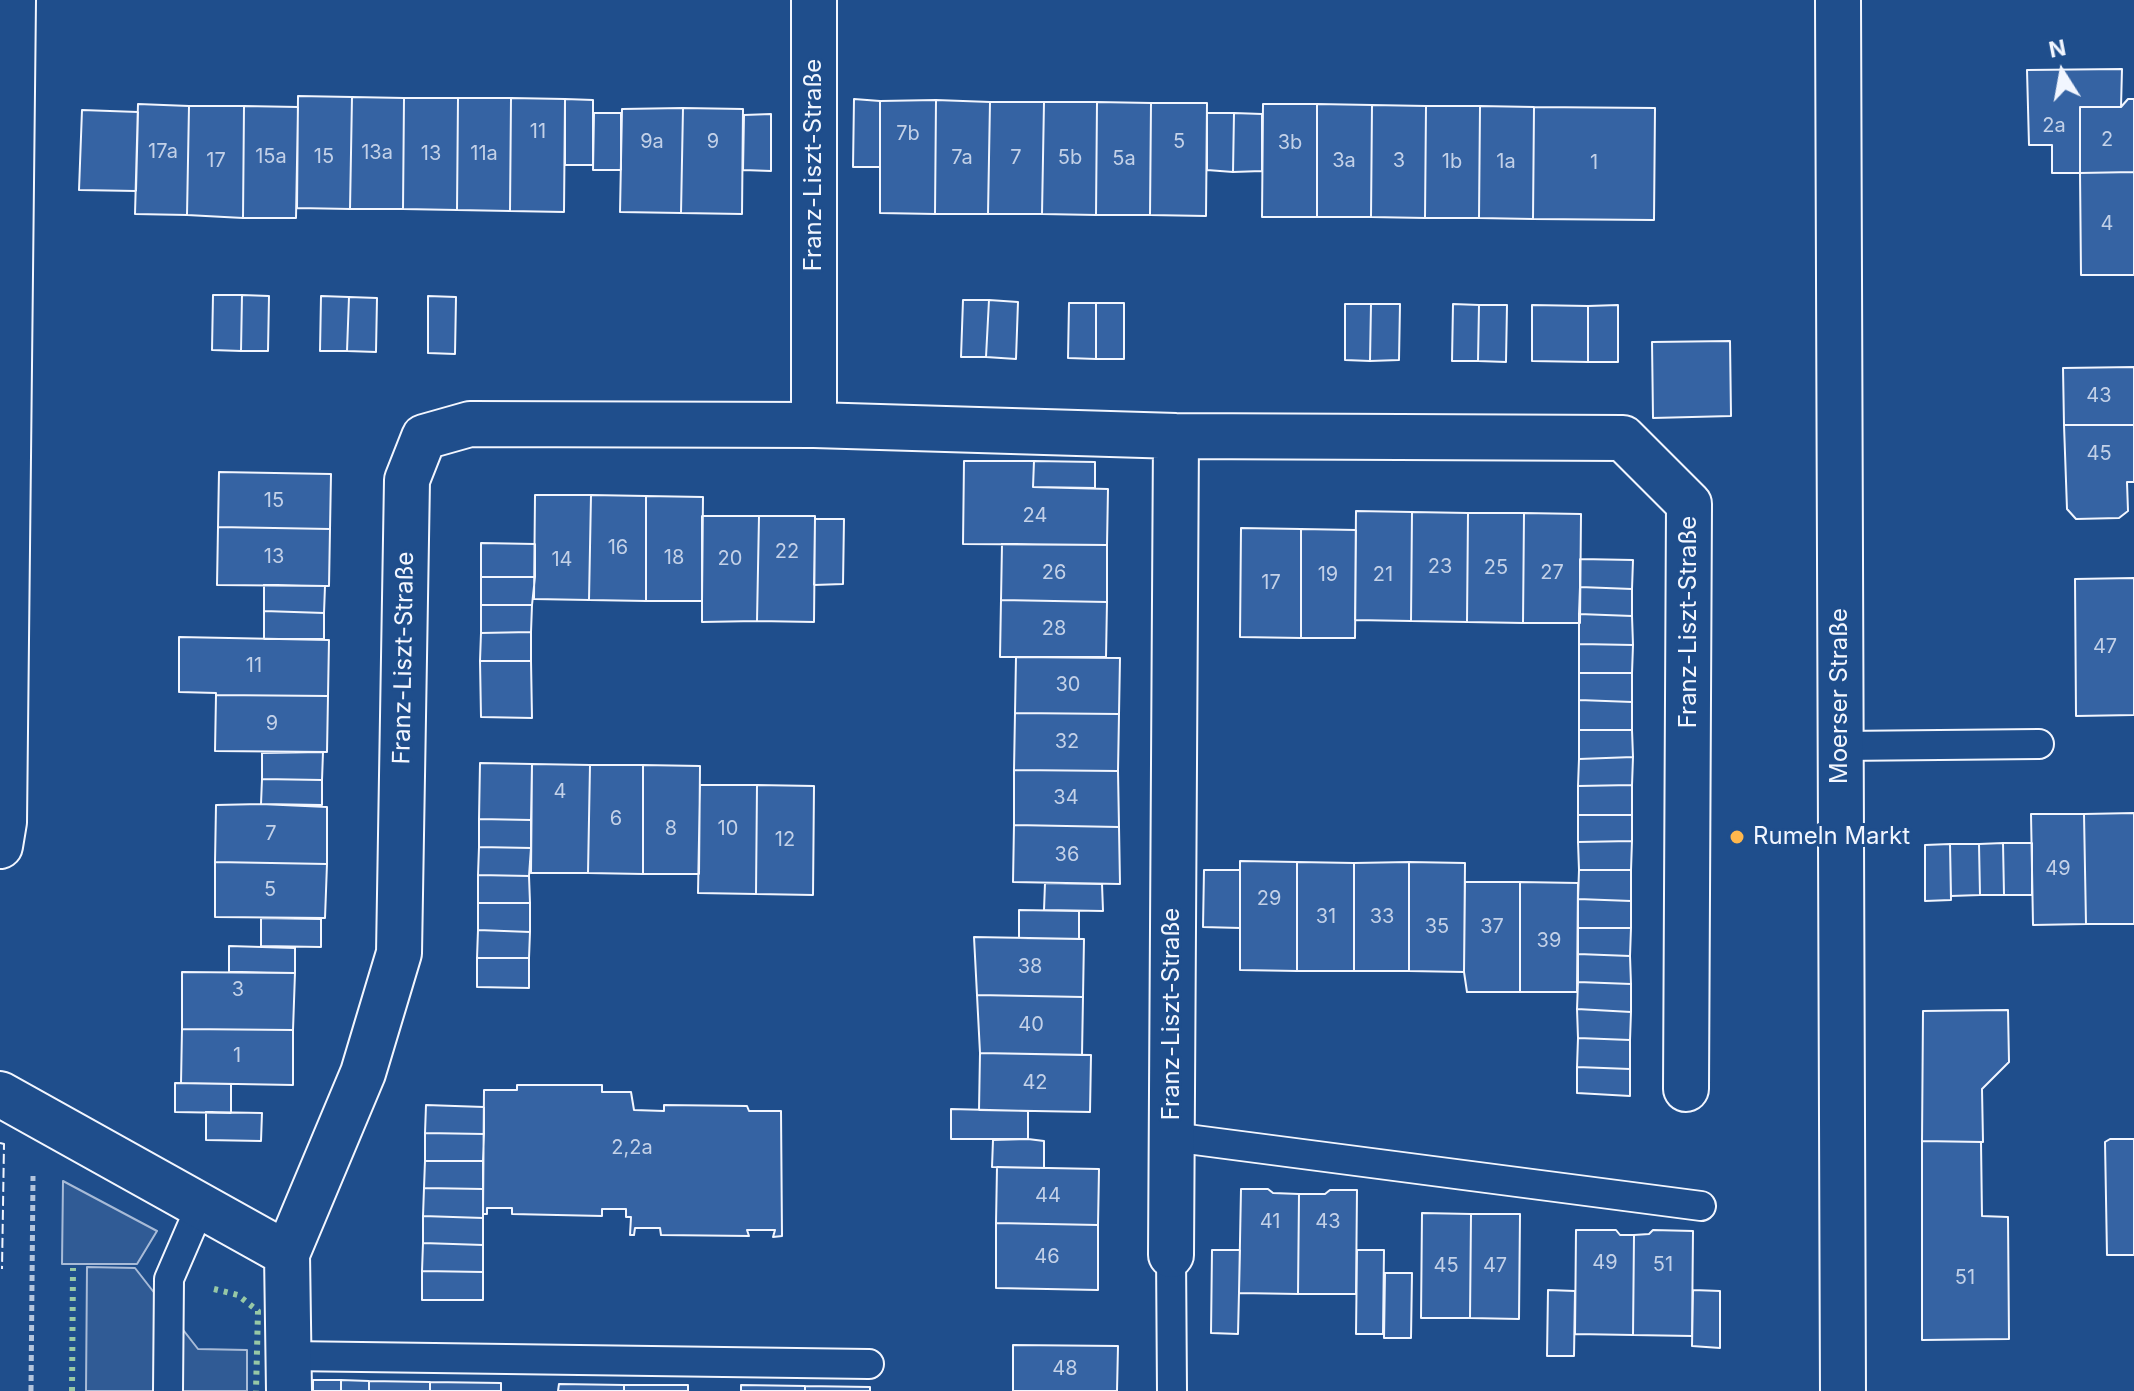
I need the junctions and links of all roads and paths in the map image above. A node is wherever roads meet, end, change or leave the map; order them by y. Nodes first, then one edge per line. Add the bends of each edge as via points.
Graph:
1 (13, 0) edge
2 (814, 0) edge
3 (1838, 0) edge
4 (814, 425) junction
5 (1176, 436) junction
6 (2039, 744) dead end
7 (1841, 746) junction
8 (0, 846) edge
9 (1686, 1089) dead end
10 (0, 1094) edge
11 (46, 1119) junction
12 (1172, 1137) junction
13 (201, 1205) junction
14 (1701, 1206) dead end
15 (287, 1254) junction
16 (1171, 1255) joint
17 (869, 1364) dead end
18 (289, 1374) edge
19 (31, 1391) edge
20 (168, 1391) edge
21 (1172, 1391) edge
22 (1843, 1391) edge

1 - 8 street
2 - 4 street, Franz-Liszt-Straße
3 - 7 street, Moerser Straße
4 - 5 street, Franz-Liszt-Straße
4 - 15 street, Franz-Liszt-Straße via 470,424 424,437 407,480 399,953 363,1073
5 - 9 street, Franz-Liszt-Straße via 1623,438 1689,504
5 - 12 street, Franz-Liszt-Straße
6 - 7 lane
7 - 22 street, Moerser Straße
10 - 11 street
11 - 13 street
11 - 19 path via 32,1139
12 - 14 lane
12 - 16 street, Franz-Liszt-Straße
13 - 15 street
13 - 20 lane via 169,1279
15 - 18 street, Franz-Liszt-Straße
16 - 21 lane
17 - 18 lane

